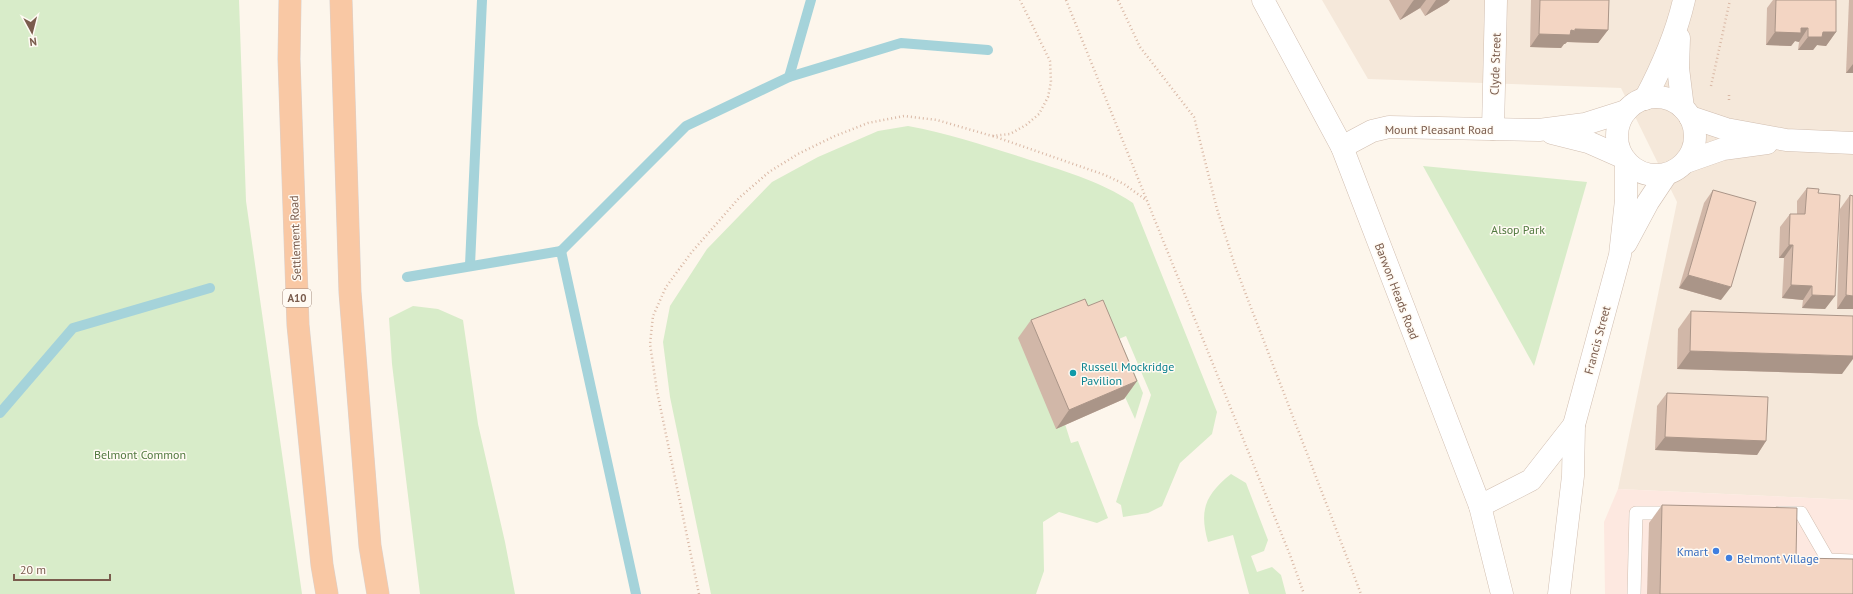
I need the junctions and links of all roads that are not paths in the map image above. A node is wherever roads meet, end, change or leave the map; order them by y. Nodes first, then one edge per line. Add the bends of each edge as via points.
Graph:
1 (290, 0) edge
2 (341, 0) edge
3 (1263, 0) edge
4 (1496, 0) edge
5 (1682, 10) edge
6 (1645, 99) junction
7 (1626, 111) junction
8 (1687, 112) junction
9 (1493, 129) junction
10 (1539, 130) junction
11 (1786, 140) junction
12 (1853, 144) edge
13 (1342, 147) junction
14 (1624, 160) junction
15 (1686, 162) junction
16 (1666, 175) junction
17 (1620, 255) junction
18 (1574, 425) junction
19 (1480, 506) junction
20 (1683, 513) edge
21 (1770, 513) edge
22 (1853, 561) edge
23 (327, 594) edge
24 (378, 594) edge
25 (1502, 594) edge
26 (1559, 594) edge
27 (1634, 594) edge

1 - 23 highway, Settlement Road / A10 via 289,59 298,325
2 - 24 highway via 350,292 370,546
3 - 13 street, Barwon Heads Road
4 - 9 street, Clyde Street
5 - 6 street via 1663,64
5 - 8 street via 1678,68
6 - 7 street, Mount Pleasant Road via 1634,103
6 - 8 street, Mount Pleasant Road via 1661,97 1673,101
7 - 10 street, Mount Pleasant Road via 1585,124
7 - 14 street, Mount Pleasant Road via 1616,133
8 - 11 street, Mount Pleasant Road via 1726,129
8 - 15 street via 1695,128 1695,140
9 - 10 street, Mount Pleasant Road
9 - 13 street, Mount Pleasant Road via 1389,127 1372,131
10 - 14 street, Mount Pleasant Road via 1588,142
11 - 12 street, Mount Pleasant Road
11 - 15 street, Mount Pleasant Road via 1723,149
13 - 19 street, Barwon Heads Road
14 - 16 street, Mount Pleasant Road via 1641,173
14 - 17 street, Francis Street via 1626,200
15 - 16 street, Mount Pleasant Road
16 - 17 street, Francis Street via 1648,202
17 - 18 street, Francis Street
18 - 19 street, Francis Street via 1531,480
18 - 26 street, Francis Street via 1573,476
19 - 25 street, Barwon Heads Road
20 - 27 lane via 1636,513
21 - 22 lane via 1801,513 1828,560

